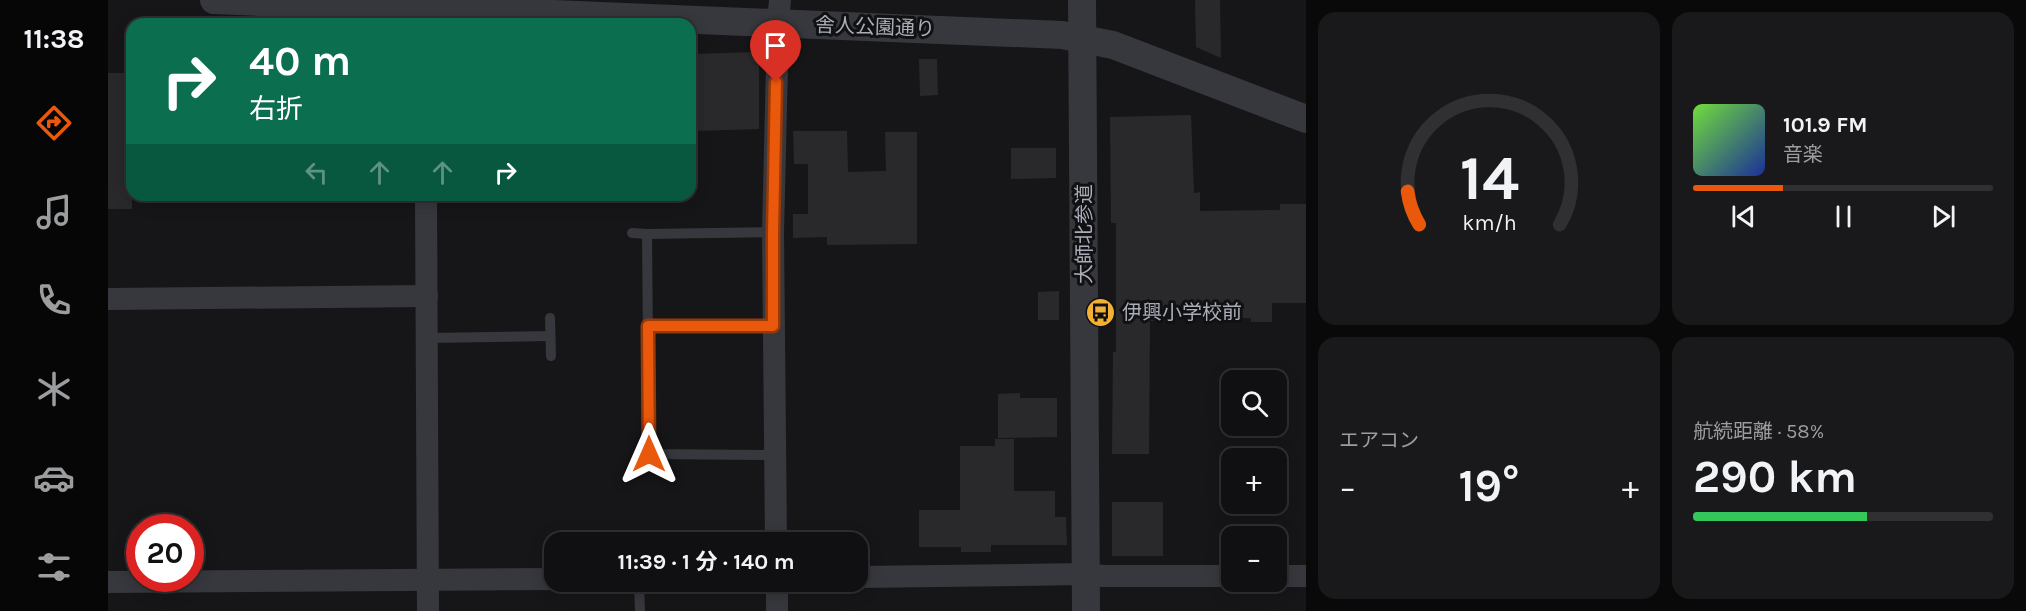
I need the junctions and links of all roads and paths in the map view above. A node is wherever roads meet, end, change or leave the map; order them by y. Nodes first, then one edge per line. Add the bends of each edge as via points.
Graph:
1 (214, 0) edge
2 (1082, 0) edge
3 (423, 11) edge
4 (779, 11) edge
5 (1082, 38) junction
6 (1306, 119) edge
7 (426, 201) edge
8 (773, 232) junction
9 (632, 233) dead end
10 (647, 234) junction
11 (427, 296) junction
12 (108, 299) edge
13 (550, 318) dead end
14 (648, 326) junction
15 (773, 326) junction
16 (550, 336) junction
17 (427, 338) junction
18 (551, 356) dead end
19 (774, 455) junction
20 (776, 532) edge
21 (1086, 574) junction
22 (1221, 576) edge
23 (1287, 576) edge
24 (1306, 576) edge
25 (868, 578) edge
26 (429, 579) junction
27 (544, 579) edge
28 (108, 582) edge
29 (639, 592) edge
30 (777, 592) edge
31 (428, 611) edge
32 (640, 611) edge
33 (777, 611) edge
34 (1086, 611) edge

1 - 3 street, 舎人公園通り
2 - 5 street, 大師北参道
3 - 4 street, 舎人公園通り
4 - 5 street, 舎人公園通り
4 - 8 street
5 - 6 street, 舎人公園通り via 1113,45
5 - 21 street, 大師北参道
7 - 11 street
8 - 10 lane
8 - 15 street
9 - 10 lane
10 - 14 lane
11 - 12 street
11 - 17 street
13 - 16 lane
14 - 15 lane
14 - 19 lane via 649,454
15 - 19 street
16 - 17 lane
16 - 18 lane
17 - 26 street
19 - 20 street
21 - 22 street
21 - 25 street
21 - 34 street, 大師北参道
23 - 24 street
26 - 27 street
26 - 28 street
26 - 31 street
29 - 32 lane
30 - 33 street

